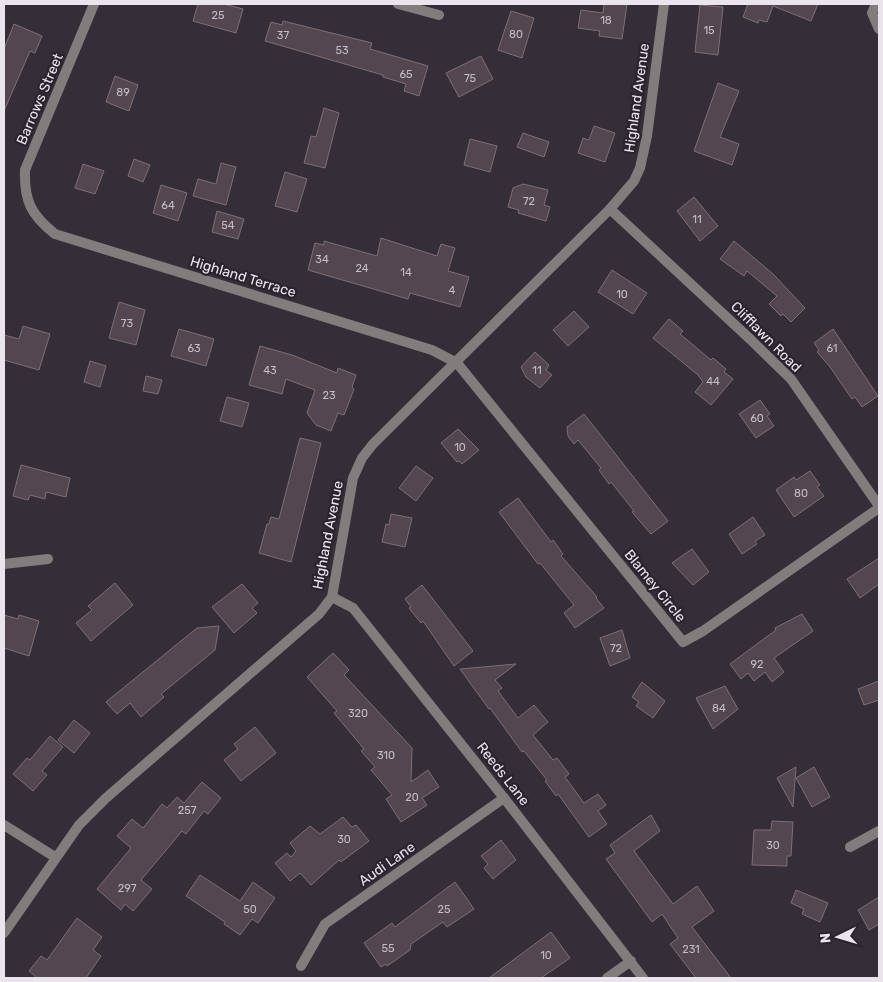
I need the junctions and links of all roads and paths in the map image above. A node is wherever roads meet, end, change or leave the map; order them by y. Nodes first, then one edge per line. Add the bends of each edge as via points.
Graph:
1 (94, 4) edge
2 (398, 4) edge
3 (664, 4) edge
4 (876, 4) edge
5 (439, 15) dead end
6 (879, 29) edge
7 (30, 206) joint
8 (610, 209) junction
9 (457, 363) junction
10 (879, 507) edge
11 (48, 559) dead end
12 (4, 564) edge
13 (332, 596) junction
14 (504, 798) junction
15 (4, 826) edge
16 (879, 831) edge
17 (850, 846) dead end
18 (55, 857) junction
19 (4, 933) edge
20 (631, 961) junction
21 (301, 966) dead end
22 (607, 978) edge
23 (643, 978) edge

1 - 7 street, Barrows Street via 25,170
2 - 5 street
3 - 8 street, Highland Avenue via 648,136 640,168 634,181
4 - 6 street via 872,13
7 - 9 street, Highland Terrace via 40,222 55,234 432,350
8 - 9 street, Highland Avenue
8 - 10 street, Clifflawn Road via 790,379
9 - 10 street, Blamey Circle via 683,642
9 - 13 street, Highland Avenue via 362,458 353,478
11 - 12 street
13 - 14 street, Reeds Lane via 353,608
13 - 18 street, Highland Avenue via 308,625 106,798 79,825
14 - 20 street, Reeds Lane
14 - 21 street, Audi Lane via 325,924
15 - 18 street
16 - 17 street
18 - 19 street, Highland Avenue
20 - 22 street
20 - 23 street, Reeds Lane

